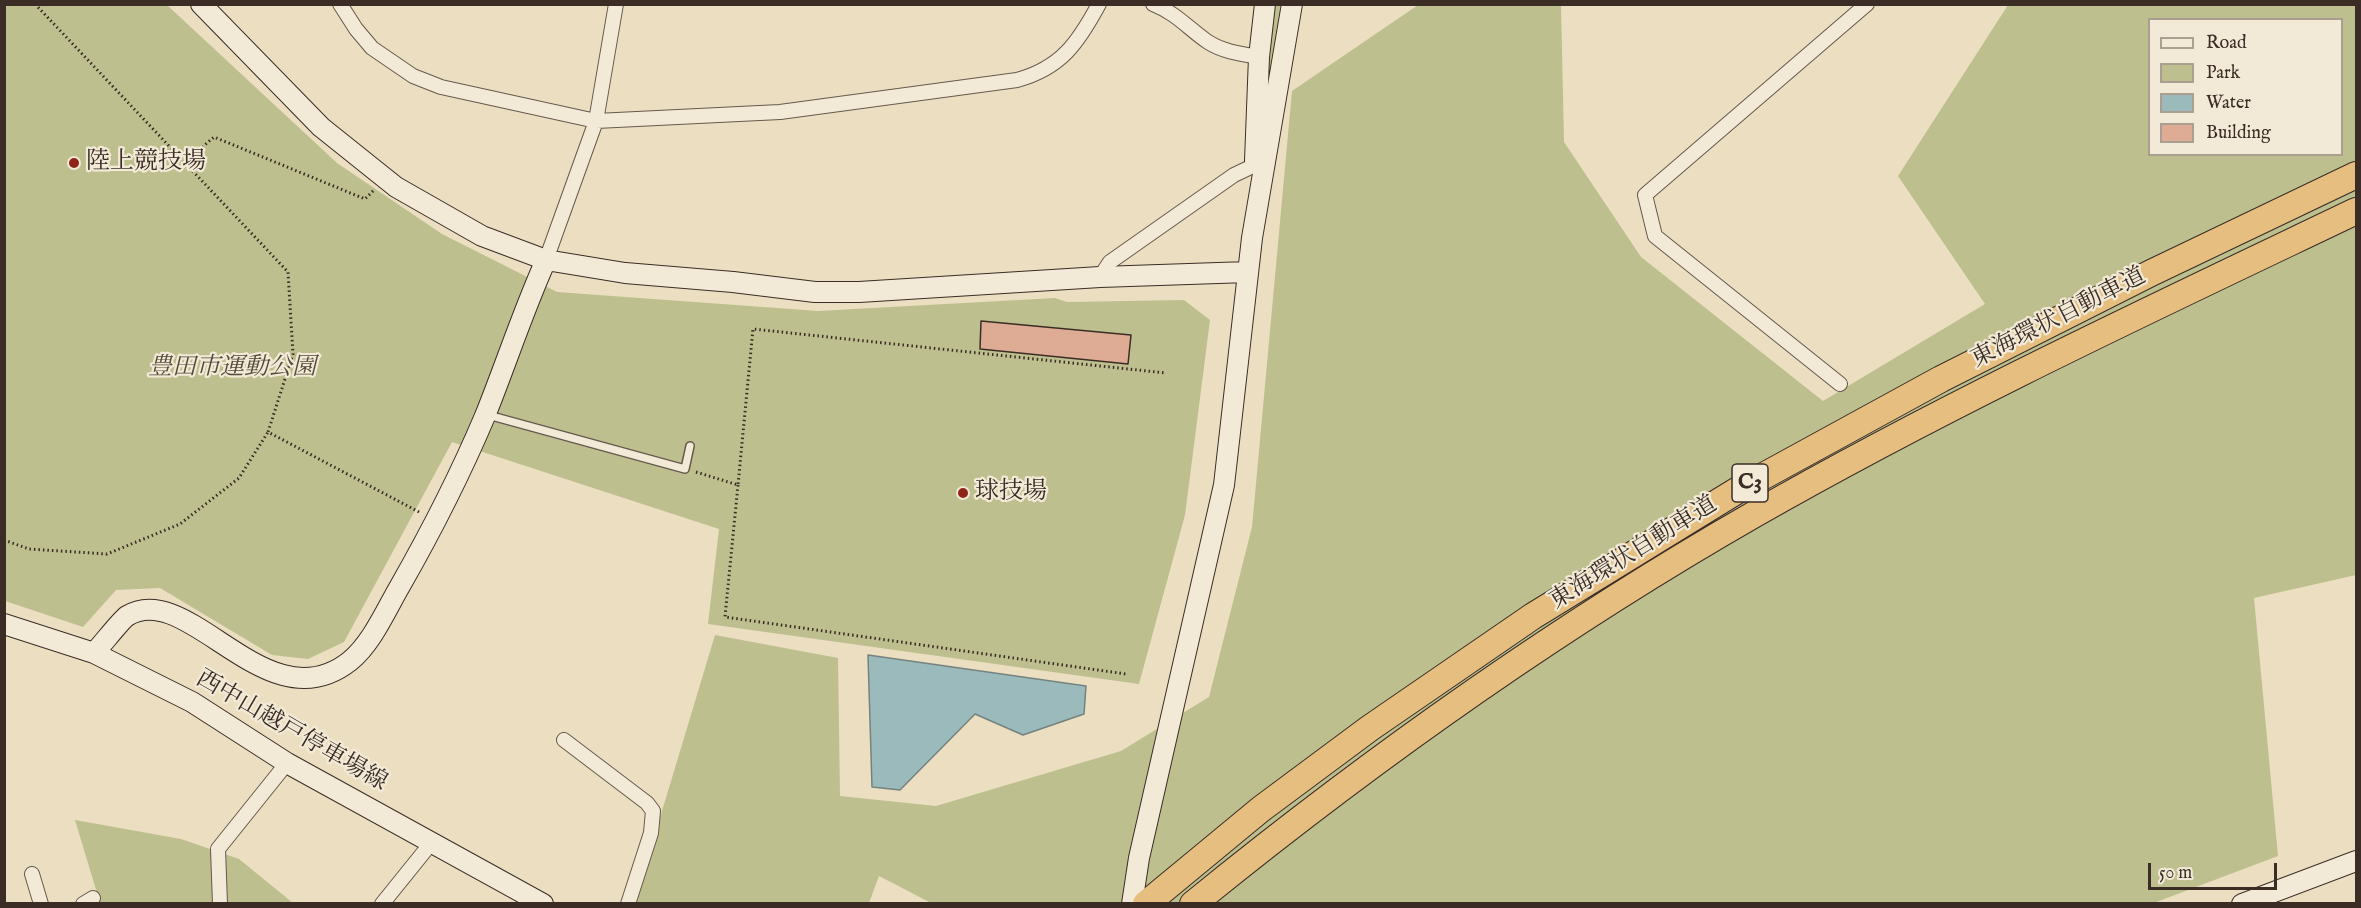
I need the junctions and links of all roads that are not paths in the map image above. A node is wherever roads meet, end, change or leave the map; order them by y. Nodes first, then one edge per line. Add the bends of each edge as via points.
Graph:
1 (340, 4) edge
2 (616, 4) edge
3 (1099, 4) edge
4 (1153, 4) edge
5 (1265, 4) edge
6 (1292, 4) edge
7 (1867, 4) edge
8 (207, 6) edge
9 (1259, 57) junction
10 (596, 121) junction
11 (1255, 165) junction
12 (2356, 175) edge
13 (2356, 211) edge
14 (1251, 238) junction
15 (546, 260) junction
16 (1248, 272) junction
17 (1100, 277) junction
18 (1840, 384) dead end
19 (485, 415) junction
20 (690, 446) dead end
21 (4, 624) edge
22 (94, 653) junction
23 (564, 740) dead end
24 (286, 763) junction
25 (432, 843) junction
26 (2356, 861) edge
27 (32, 873) dead end
28 (41, 903) edge
29 (220, 903) edge
30 (382, 903) edge
31 (543, 903) edge
32 (628, 903) edge
33 (1132, 903) edge
34 (1146, 903) edge
35 (1193, 903) edge
36 (2242, 903) edge

1 - 10 street via 372,48 413,76 441,87
2 - 10 street
3 - 10 street via 1073,48 1042,72 1017,80 780,112
4 - 9 street via 1175,15 1209,42 1233,53
5 - 9 street
6 - 14 street
7 - 18 street via 1645,195 1655,236
8 - 15 street via 321,127 396,187 482,236
9 - 11 street
10 - 15 street
11 - 14 street
11 - 17 street via 1234,175 1110,262
12 - 34 highway, 東海環状自動車道 / C3 via 1962,369 1738,490 1533,616 1361,735
13 - 35 highway, 東海環状自動車道 / C3 via 1944,411 1719,535 1485,683 1278,835
14 - 16 street
15 - 17 street via 625,273 815,292
15 - 19 street
16 - 17 street
16 - 33 street via 1224,485
19 - 20 lane via 685,469
19 - 22 street via 437,521 374,630 350,661 334,671 311,678 269,672 181,618 160,611 141,610 126,616
21 - 22 street, 西中山越戸停車場線
22 - 24 street, 西中山越戸停車場線 via 192,702
23 - 32 street via 653,811 651,833
24 - 25 street, 西中山越戸停車場線
24 - 29 street via 219,849
25 - 30 street
25 - 31 street, 西中山越戸停車場線
26 - 36 street
27 - 28 street

